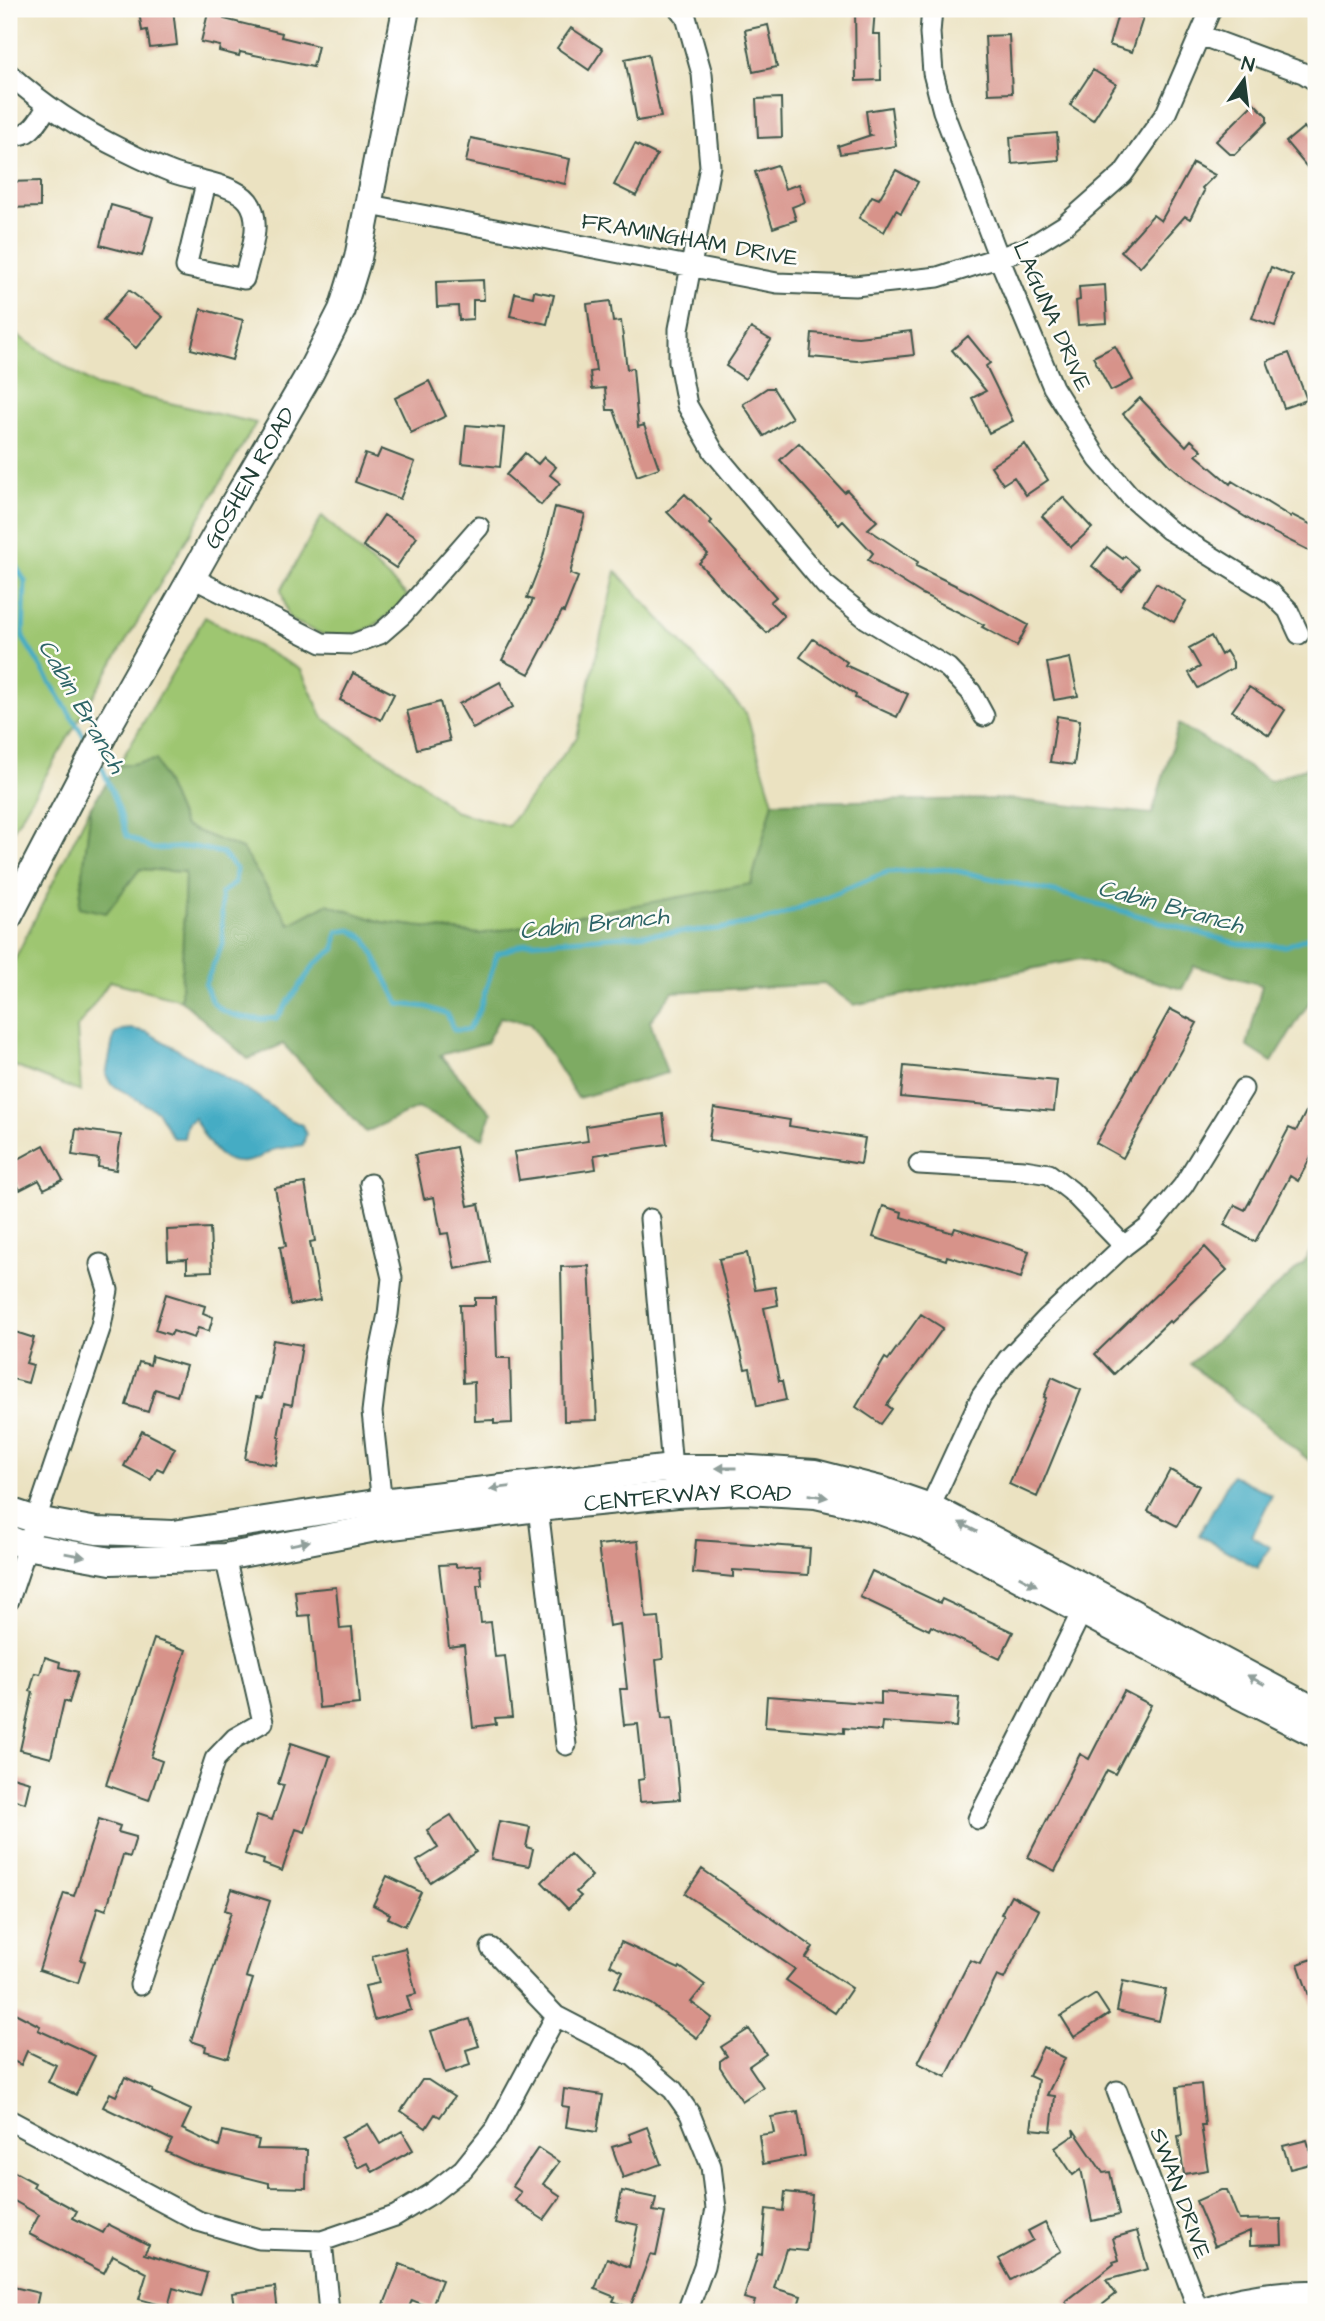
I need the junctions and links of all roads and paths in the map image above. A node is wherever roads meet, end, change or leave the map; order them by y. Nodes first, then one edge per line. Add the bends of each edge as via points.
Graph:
1 (407, 9) edge
2 (679, 9) edge
3 (932, 9) edge
4 (1211, 9) edge
5 (1200, 35) junction
6 (9, 74) edge
7 (1316, 81) edge
8 (48, 106) junction
9 (9, 135) edge
10 (206, 183) junction
11 (370, 205) junction
12 (999, 258) junction
13 (692, 268) junction
14 (479, 527) dead end
15 (193, 578) junction
16 (1299, 634) dead end
17 (985, 716) dead end
18 (9, 916) edge
19 (1243, 1089) dead end
20 (919, 1164) dead end
21 (370, 1184) dead end
22 (650, 1219) dead end
23 (1124, 1246) junction
24 (100, 1264) dead end
25 (673, 1481) junction
26 (538, 1508) junction
27 (9, 1511) edge
28 (383, 1515) junction
29 (926, 1516) junction
30 (36, 1520) junction
31 (18, 1543) edge
32 (225, 1556) junction
33 (9, 1600) edge
34 (1087, 1600) junction
35 (1316, 1711) edge
36 (1316, 1734) edge
37 (566, 1745) dead end
38 (978, 1819) dead end
39 (491, 1948) dead end
40 (140, 1986) dead end
41 (556, 2016) junction
42 (1117, 2091) dead end
43 (9, 2120) edge
44 (322, 2241) junction
45 (1316, 2294) edge
46 (329, 2312) edge
47 (687, 2312) edge
48 (1200, 2312) edge

1 - 11 street, GOSHEN ROAD
2 - 13 street via 686,17 702,74 710,166
3 - 12 street, LAGUNA DRIVE via 933,73 943,111
4 - 5 street, FRAMINGHAM DRIVE
5 - 7 street
5 - 12 street, FRAMINGHAM DRIVE via 1166,113 1124,174 1065,225 1028,248
6 - 8 street
8 - 9 street via 32,131
8 - 10 street via 124,150
10 - 10 street via 235,191 249,202 256,218 244,279 186,267
11 - 13 street, FRAMINGHAM DRIVE
11 - 15 street, GOSHEN ROAD via 342,310
12 - 13 street, FRAMINGHAM DRIVE via 938,277 855,286 777,283
12 - 16 street, LAGUNA DRIVE via 1053,387 1098,459 1169,530 1271,593 1288,610
13 - 17 street via 679,329 678,362 687,405 714,452 825,585 867,619 948,667
14 - 15 street via 403,614 380,634 353,644 322,643
15 - 18 street, GOSHEN ROAD via 85,768
19 - 23 street via 1183,1186 1149,1227
20 - 23 street via 1049,1174
21 - 28 street via 392,1278 372,1412
22 - 25 street
23 - 29 street via 1008,1359 981,1397
24 - 30 street via 108,1290 101,1326
25 - 26 street, CENTERWAY ROAD
25 -> 28 street, CENTERWAY ROAD
25 - 29 street, CENTERWAY ROAD via 816,1495
26 - 28 street, CENTERWAY ROAD
26 - 37 street
27 - 30 street, CENTERWAY ROAD
28 - 30 street, CENTERWAY ROAD via 173,1534 97,1531
32 -> 28 street, CENTERWAY ROAD
29 - 34 street, CENTERWAY ROAD
30 - 31 street
31 -> 32 street, CENTERWAY ROAD via 111,1561
31 - 33 street
32 - 40 street via 263,1722 235,1738 215,1759
35 -> 34 street, CENTERWAY ROAD
34 - 36 street, CENTERWAY ROAD via 1241,1696
34 - 38 street
39 - 41 street
41 - 44 street via 496,2129 463,2169 395,2216
41 - 47 street via 633,2056 673,2090 690,2114 711,2166 716,2209 704,2266
42 - 48 street, SWAN DRIVE
43 - 44 street via 198,2221 259,2239
44 - 46 street
45 - 48 street via 1262,2297

